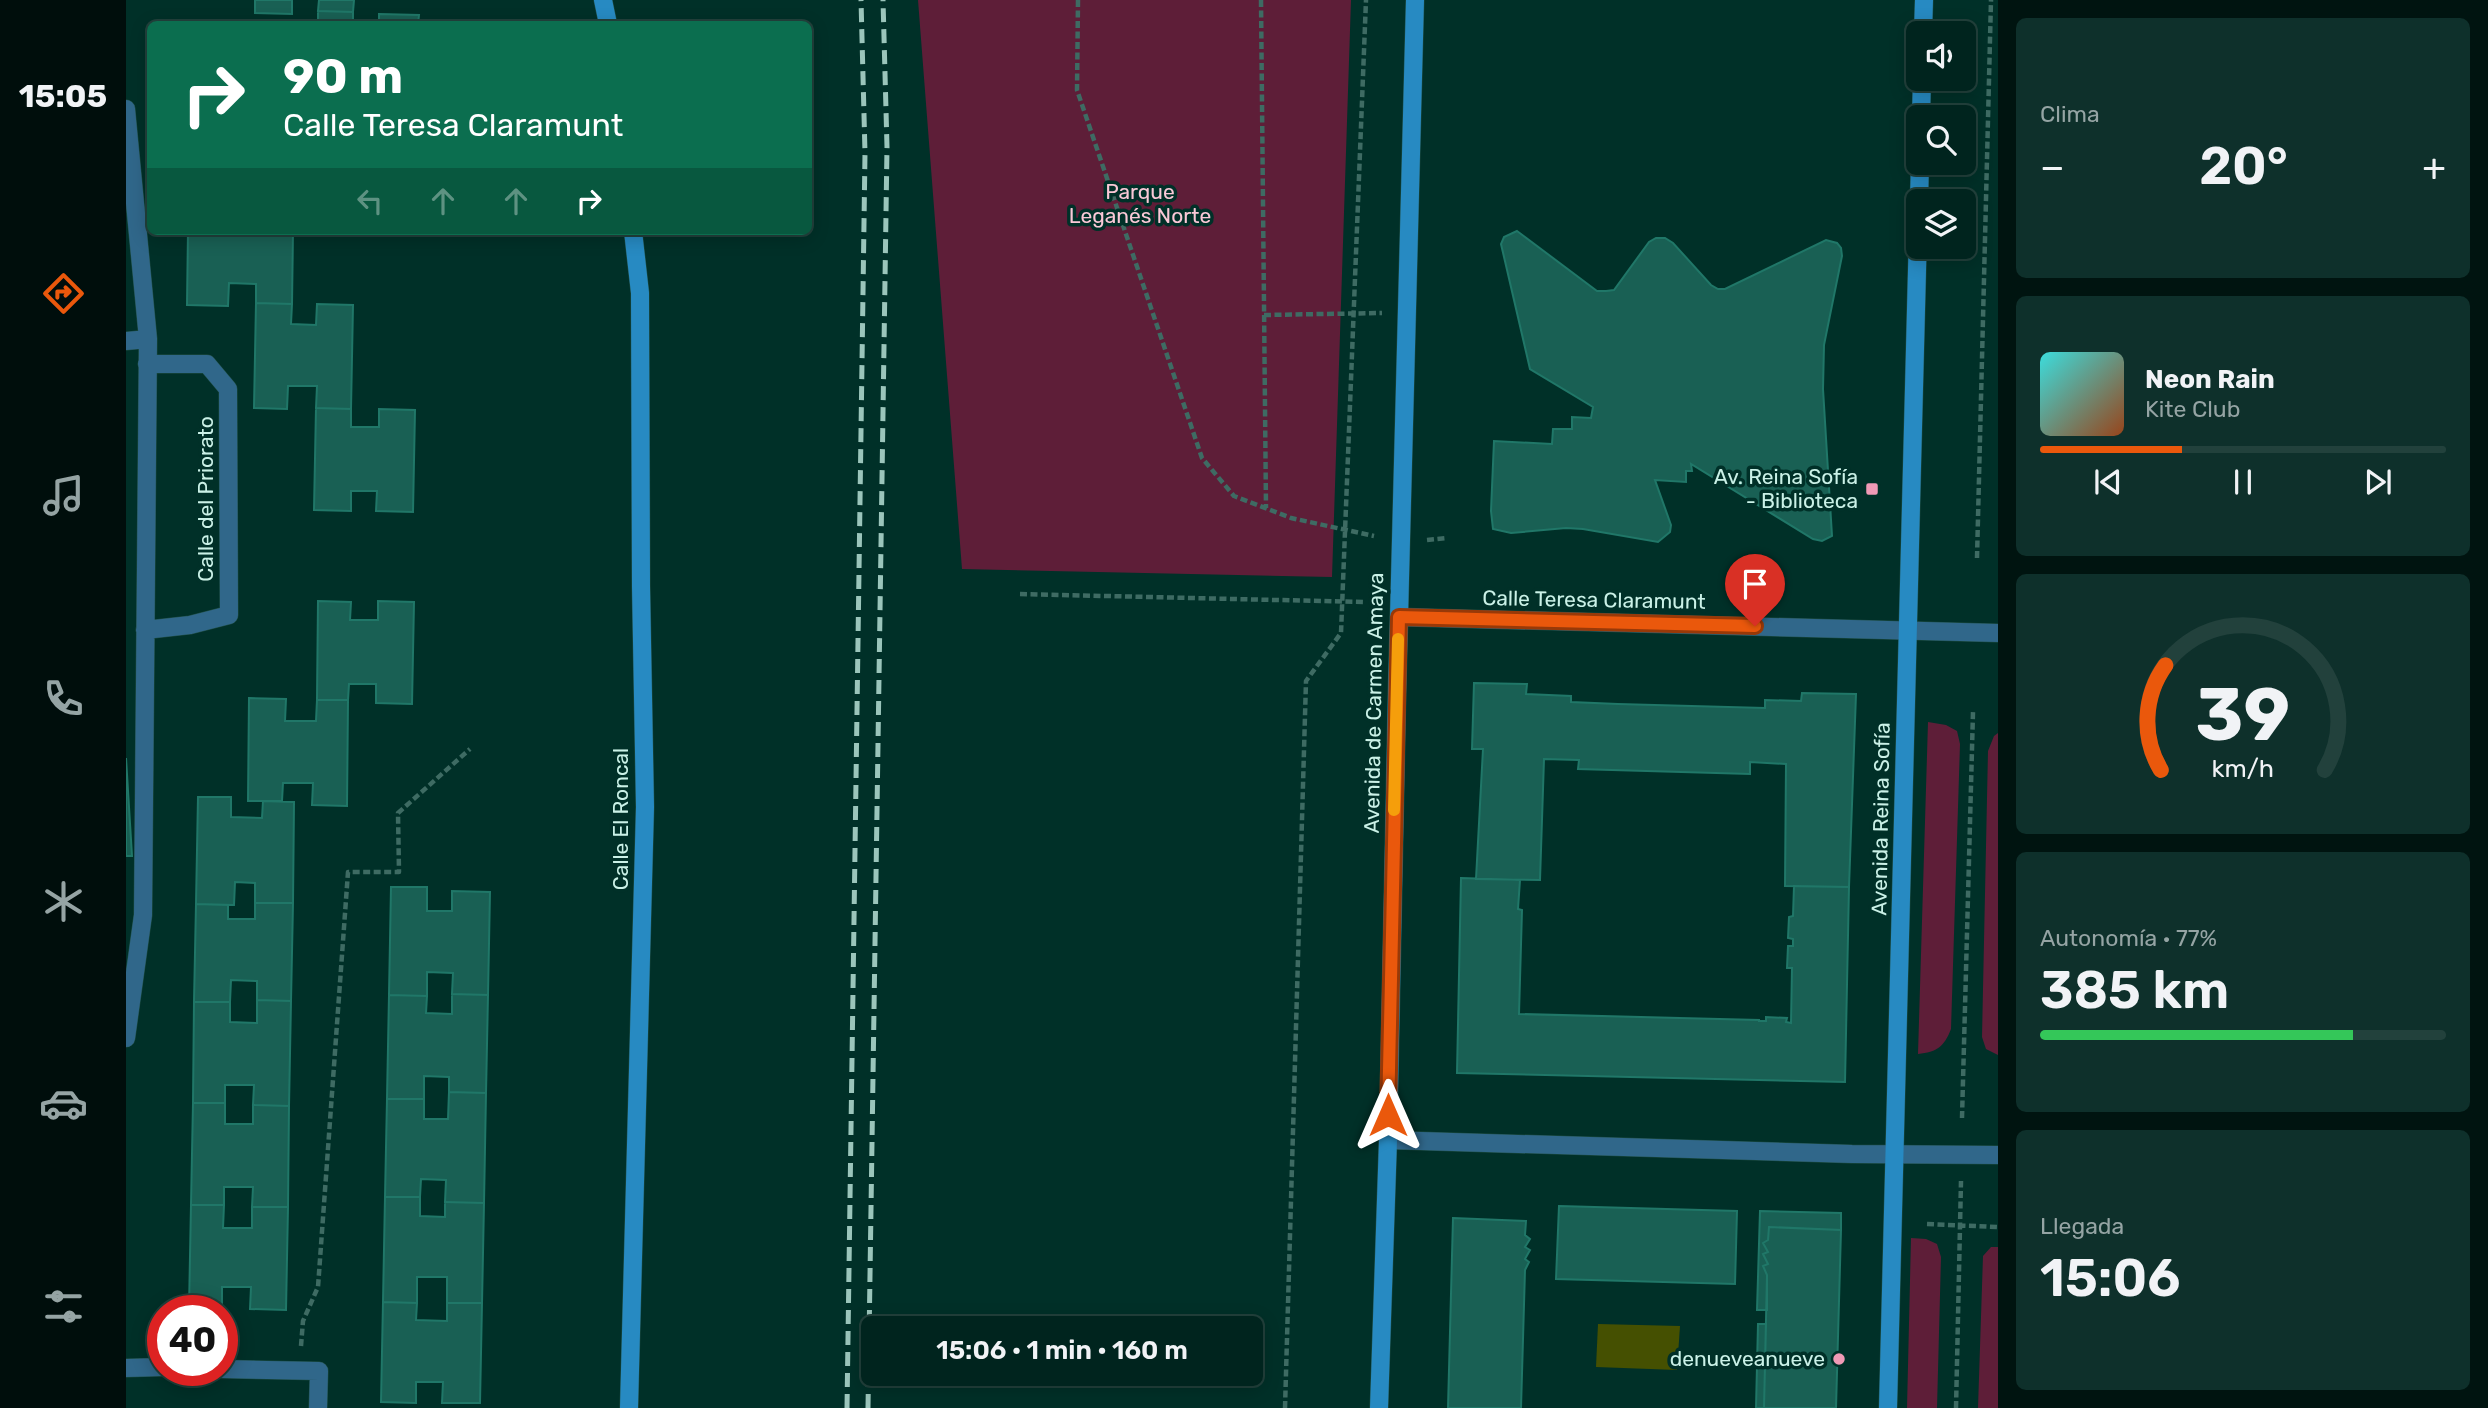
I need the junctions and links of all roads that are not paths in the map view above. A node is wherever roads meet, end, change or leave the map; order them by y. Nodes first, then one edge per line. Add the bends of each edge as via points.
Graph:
1 (603, 0) edge
2 (1415, 0) edge
3 (1924, 0) edge
4 (607, 21) edge
5 (1923, 21) edge
6 (126, 109) edge
7 (633, 235) edge
8 (1917, 259) edge
9 (148, 339) junction
10 (126, 341) edge
11 (147, 364) junction
12 (1399, 617) junction
13 (1909, 630) junction
14 (145, 631) junction
15 (1998, 633) edge
16 (126, 1038) edge
17 (1388, 1140) junction
18 (1895, 1154) junction
19 (1998, 1155) edge
20 (147, 1367) edge
21 (126, 1368) edge
22 (238, 1369) edge
23 (318, 1408) edge
24 (629, 1408) edge
25 (1379, 1408) edge
26 (1888, 1408) edge

1 - 4 street
2 - 12 street, Avenida de Carmen Amaya
3 - 5 street
6 - 9 street
7 - 24 street, Calle El Roncal via 640,293 645,807
8 - 13 street, Avenida Reina Sofía
9 - 10 street
9 - 11 street
11 - 14 street
11 - 14 street, Calle del Priorato via 207,364 228,389 229,615
12 - 13 street, Calle Teresa Claramunt
12 - 17 street, Avenida de Carmen Amaya
13 - 15 street, Calle Teresa Claramunt
13 - 18 street, Avenida Reina Sofía
14 - 16 street via 143,915
17 - 18 street
17 - 25 street, Avenida de Carmen Amaya
18 - 19 street
18 - 26 street, Avenida Reina Sofía
20 - 21 street
22 - 23 street via 319,1371

